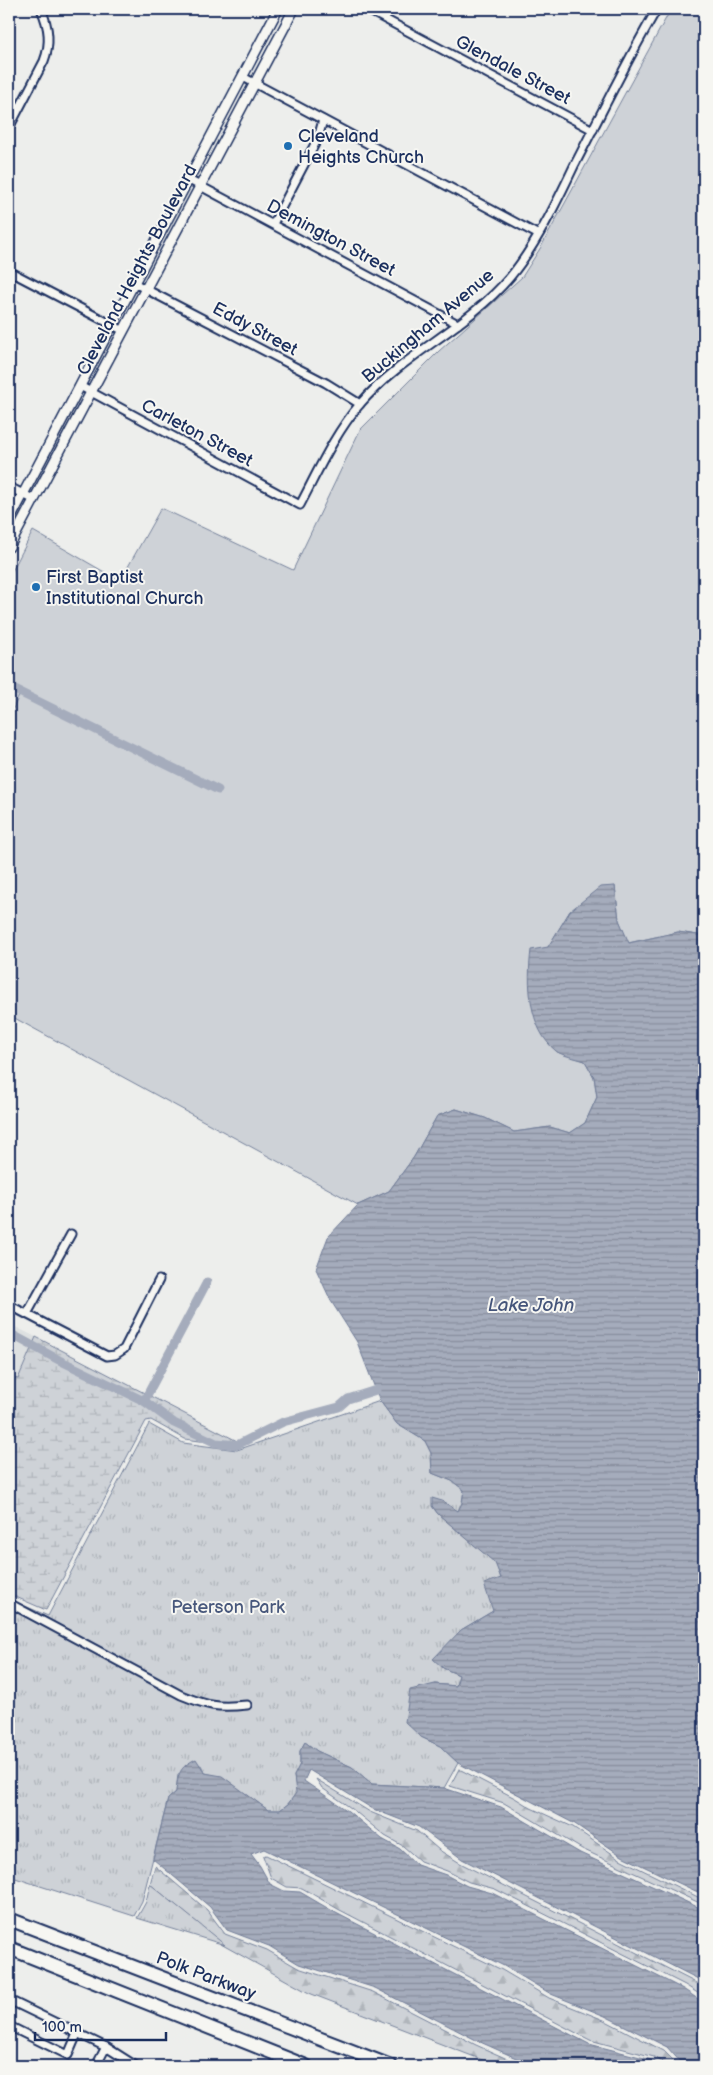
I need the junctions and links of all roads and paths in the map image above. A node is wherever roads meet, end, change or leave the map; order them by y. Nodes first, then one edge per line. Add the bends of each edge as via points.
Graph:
1 (41, 9) edge
2 (278, 9) edge
3 (294, 9) edge
4 (366, 9) edge
5 (654, 10) edge
6 (243, 77) junction
7 (255, 84) junction
8 (323, 120) junction
9 (9, 128) edge
10 (593, 130) junction
11 (189, 180) junction
12 (201, 186) junction
13 (273, 224) junction
14 (537, 234) junction
15 (9, 271) edge
16 (134, 283) junction
17 (145, 288) junction
18 (112, 324) junction
19 (458, 324) junction
20 (122, 330) junction
21 (80, 386) junction
22 (90, 392) junction
23 (360, 404) junction
24 (9, 487) edge
25 (22, 494) junction
26 (33, 500) junction
27 (300, 505) joint
28 (9, 521) edge
29 (9, 547) edge
30 (71, 1234) dead end
31 (160, 1280) dead end
32 (9, 1305) edge
33 (27, 1314) junction
34 (9, 1603) edge
35 (247, 1705) dead end
36 (9, 1919) edge
37 (9, 1948) edge
38 (9, 2000) edge
39 (9, 2026) edge
40 (76, 2034) junction
41 (106, 2047) junction
42 (96, 2066) edge
43 (136, 2066) edge
44 (306, 2066) edge
45 (391, 2066) edge

1 - 9 street via 49,34 48,50
2 - 6 street, Cleveland Heights Boulevard
3 - 7 street, Cleveland Heights Boulevard
4 - 10 street, Glendale Street
5 - 10 street, Buckingham Avenue
6 - 7 street
6 - 11 street, Cleveland Heights Boulevard
7 - 8 street
7 - 12 street, Cleveland Heights Boulevard
8 - 13 street via 318,138
8 - 14 street
10 - 14 street, Buckingham Avenue
11 - 12 street, Demington Street
11 - 16 street, Cleveland Heights Boulevard
12 - 13 street, Demington Street
12 - 17 street, Cleveland Heights Boulevard
13 - 19 street, Demington Street
14 - 19 street, Buckingham Avenue via 511,276 487,302
15 - 18 street
16 - 17 street, Eddy Street
16 - 18 street, Cleveland Heights Boulevard
17 - 20 street, Cleveland Heights Boulevard
17 - 23 street, Eddy Street
18 - 20 street
18 - 21 street, Cleveland Heights Boulevard
19 - 23 street, Buckingham Avenue via 396,371
20 - 22 street, Cleveland Heights Boulevard
21 - 22 street, Carleton Street
21 - 25 street, Cleveland Heights Boulevard
22 - 26 street, Cleveland Heights Boulevard
22 - 27 street, Carleton Street
23 - 27 street, Buckingham Avenue
24 - 25 street
25 - 26 street
25 - 28 street, Cleveland Heights Boulevard
26 - 29 street, Cleveland Heights Boulevard
30 - 33 street
31 - 33 street via 122,1351 115,1355 107,1356
32 - 33 street
34 - 35 street via 204,1704 222,1708
36 - 45 highway, Polk Parkway
37 - 44 highway
38 - 40 street
39 - 40 street via 68,2055
40 - 41 street
41 - 42 street
41 - 43 street

